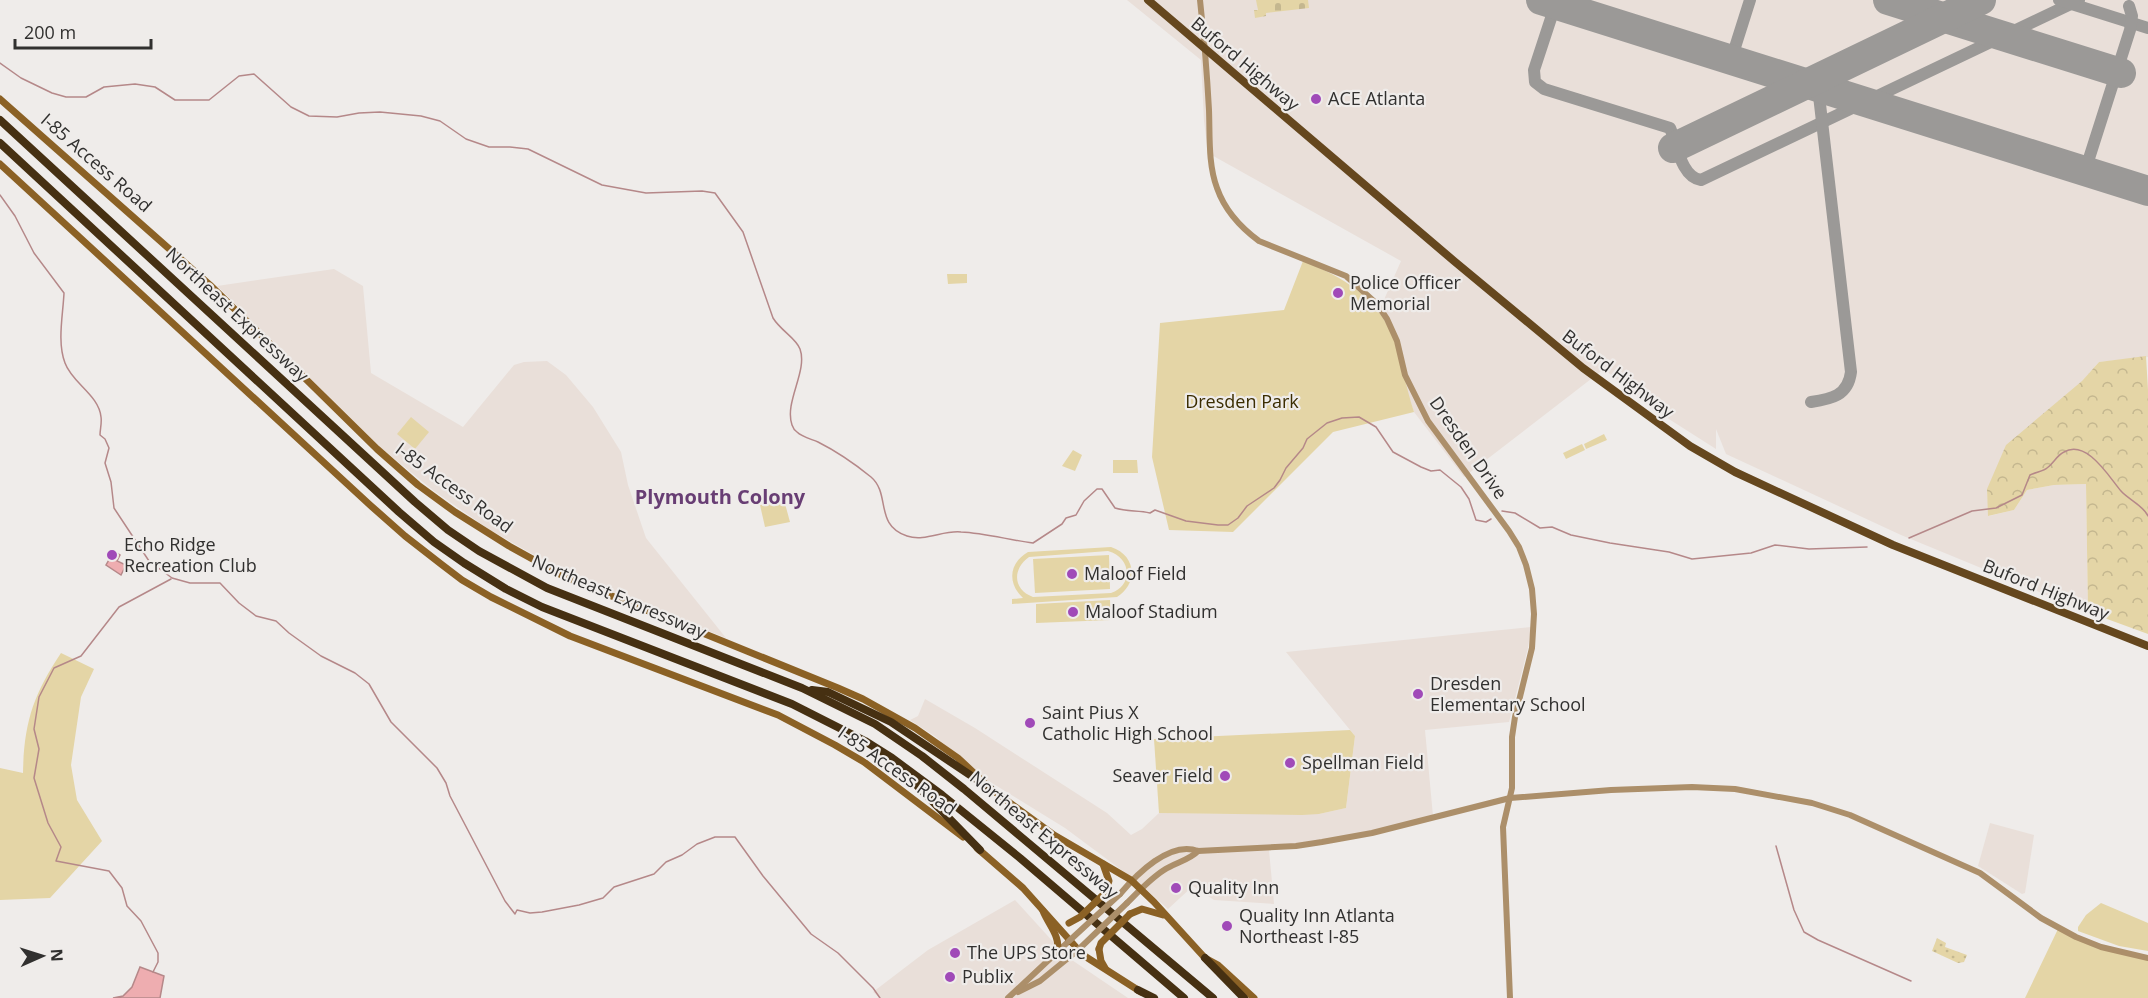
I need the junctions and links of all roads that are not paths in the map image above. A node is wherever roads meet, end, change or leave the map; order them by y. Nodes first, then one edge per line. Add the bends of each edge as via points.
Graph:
1 (1148, 0) edge
2 (1200, 0) edge
3 (1206, 51) junction
4 (0, 99) edge
5 (0, 120) edge
6 (0, 143) edge
7 (0, 164) edge
8 (2146, 644) edge
9 (802, 688) junction
10 (892, 758) junction
11 (991, 789) junction
12 (1509, 798) junction
13 (980, 850) junction
14 (1198, 851) junction
15 (1103, 864) junction
16 (1131, 880) junction
17 (1141, 889) junction
18 (1042, 909) junction
19 (1166, 915) junction
20 (1051, 918) junction
21 (1069, 942) junction
22 (1078, 950) junction
23 (1057, 953) junction
24 (1205, 958) junction
25 (2148, 958) edge
26 (1106, 971) junction
27 (1138, 990) junction
28 (1012, 996) edge
29 (1149, 998) edge
30 (1154, 998) edge
31 (1184, 998) edge
32 (1213, 998) edge
33 (1244, 998) edge
34 (1254, 998) edge
35 (1510, 998) edge

1 - 3 main road, Buford Highway
2 - 3 street, Dresden Drive
3 - 8 main road, Buford Highway via 1583,368 1690,446 1735,472 1893,545
3 - 12 street, Dresden Drive via 1211,162 1228,211 1259,241 1346,276 1380,308 1397,341 1405,375 1419,406 1509,531 1526,565 1534,629 1512,737
4 - 11 main road, I-85 Access Road via 210,285 377,449 455,512 565,577 863,699 958,758
5 - 9 highway, Northeast Expressway via 448,530 547,588
6 - 10 highway, Northeast Expressway via 370,486 464,563 542,607 792,704
7 - 13 main road, I-85 Access Road via 405,536 462,580 570,636 778,715 810,731 864,762
9 - 11 highway via 828,692 891,722
9 - 32 highway, Northeast Expressway via 875,724 922,756
10 - 13 highway
10 - 31 highway, Northeast Expressway via 1020,858
11 - 15 main road, I-85 Access Road via 1054,835
12 - 14 street via 1322,842
12 - 25 street via 1692,787 1735,789 1823,805 1973,869 2076,937
12 - 35 street, Dresden Drive via 1503,845
13 - 18 main road, I-85 Access Road
14 - 16 street via 1182,849 1158,859
14 - 17 street via 1162,870
15 - 16 main road, I-85 Access Road
15 - 20 main road, bridge via 1109,881 1105,892 1069,923
16 - 17 main road, I-85 Access Road
16 - 21 street, bridge
17 - 19 main road, I-85 Access Road
17 - 22 street, bridge
18 - 20 main road, I-85 Access Road
18 - 23 main road via 1057,937
19 - 24 main road, I-85 Access Road
19 - 26 main road, bridge via 1142,909 1130,914 1099,949
20 - 21 main road, I-85 Access Road
21 - 22 main road, I-85 Access Road
21 - 23 street
22 - 26 main road, I-85 Access Road
22 - 28 street via 1040,981
23 - 28 street
24 - 33 highway
24 - 34 main road, I-85 Access Road
26 - 27 main road, I-85 Access Road
27 - 29 main road, I-85 Access Road
27 - 30 highway

